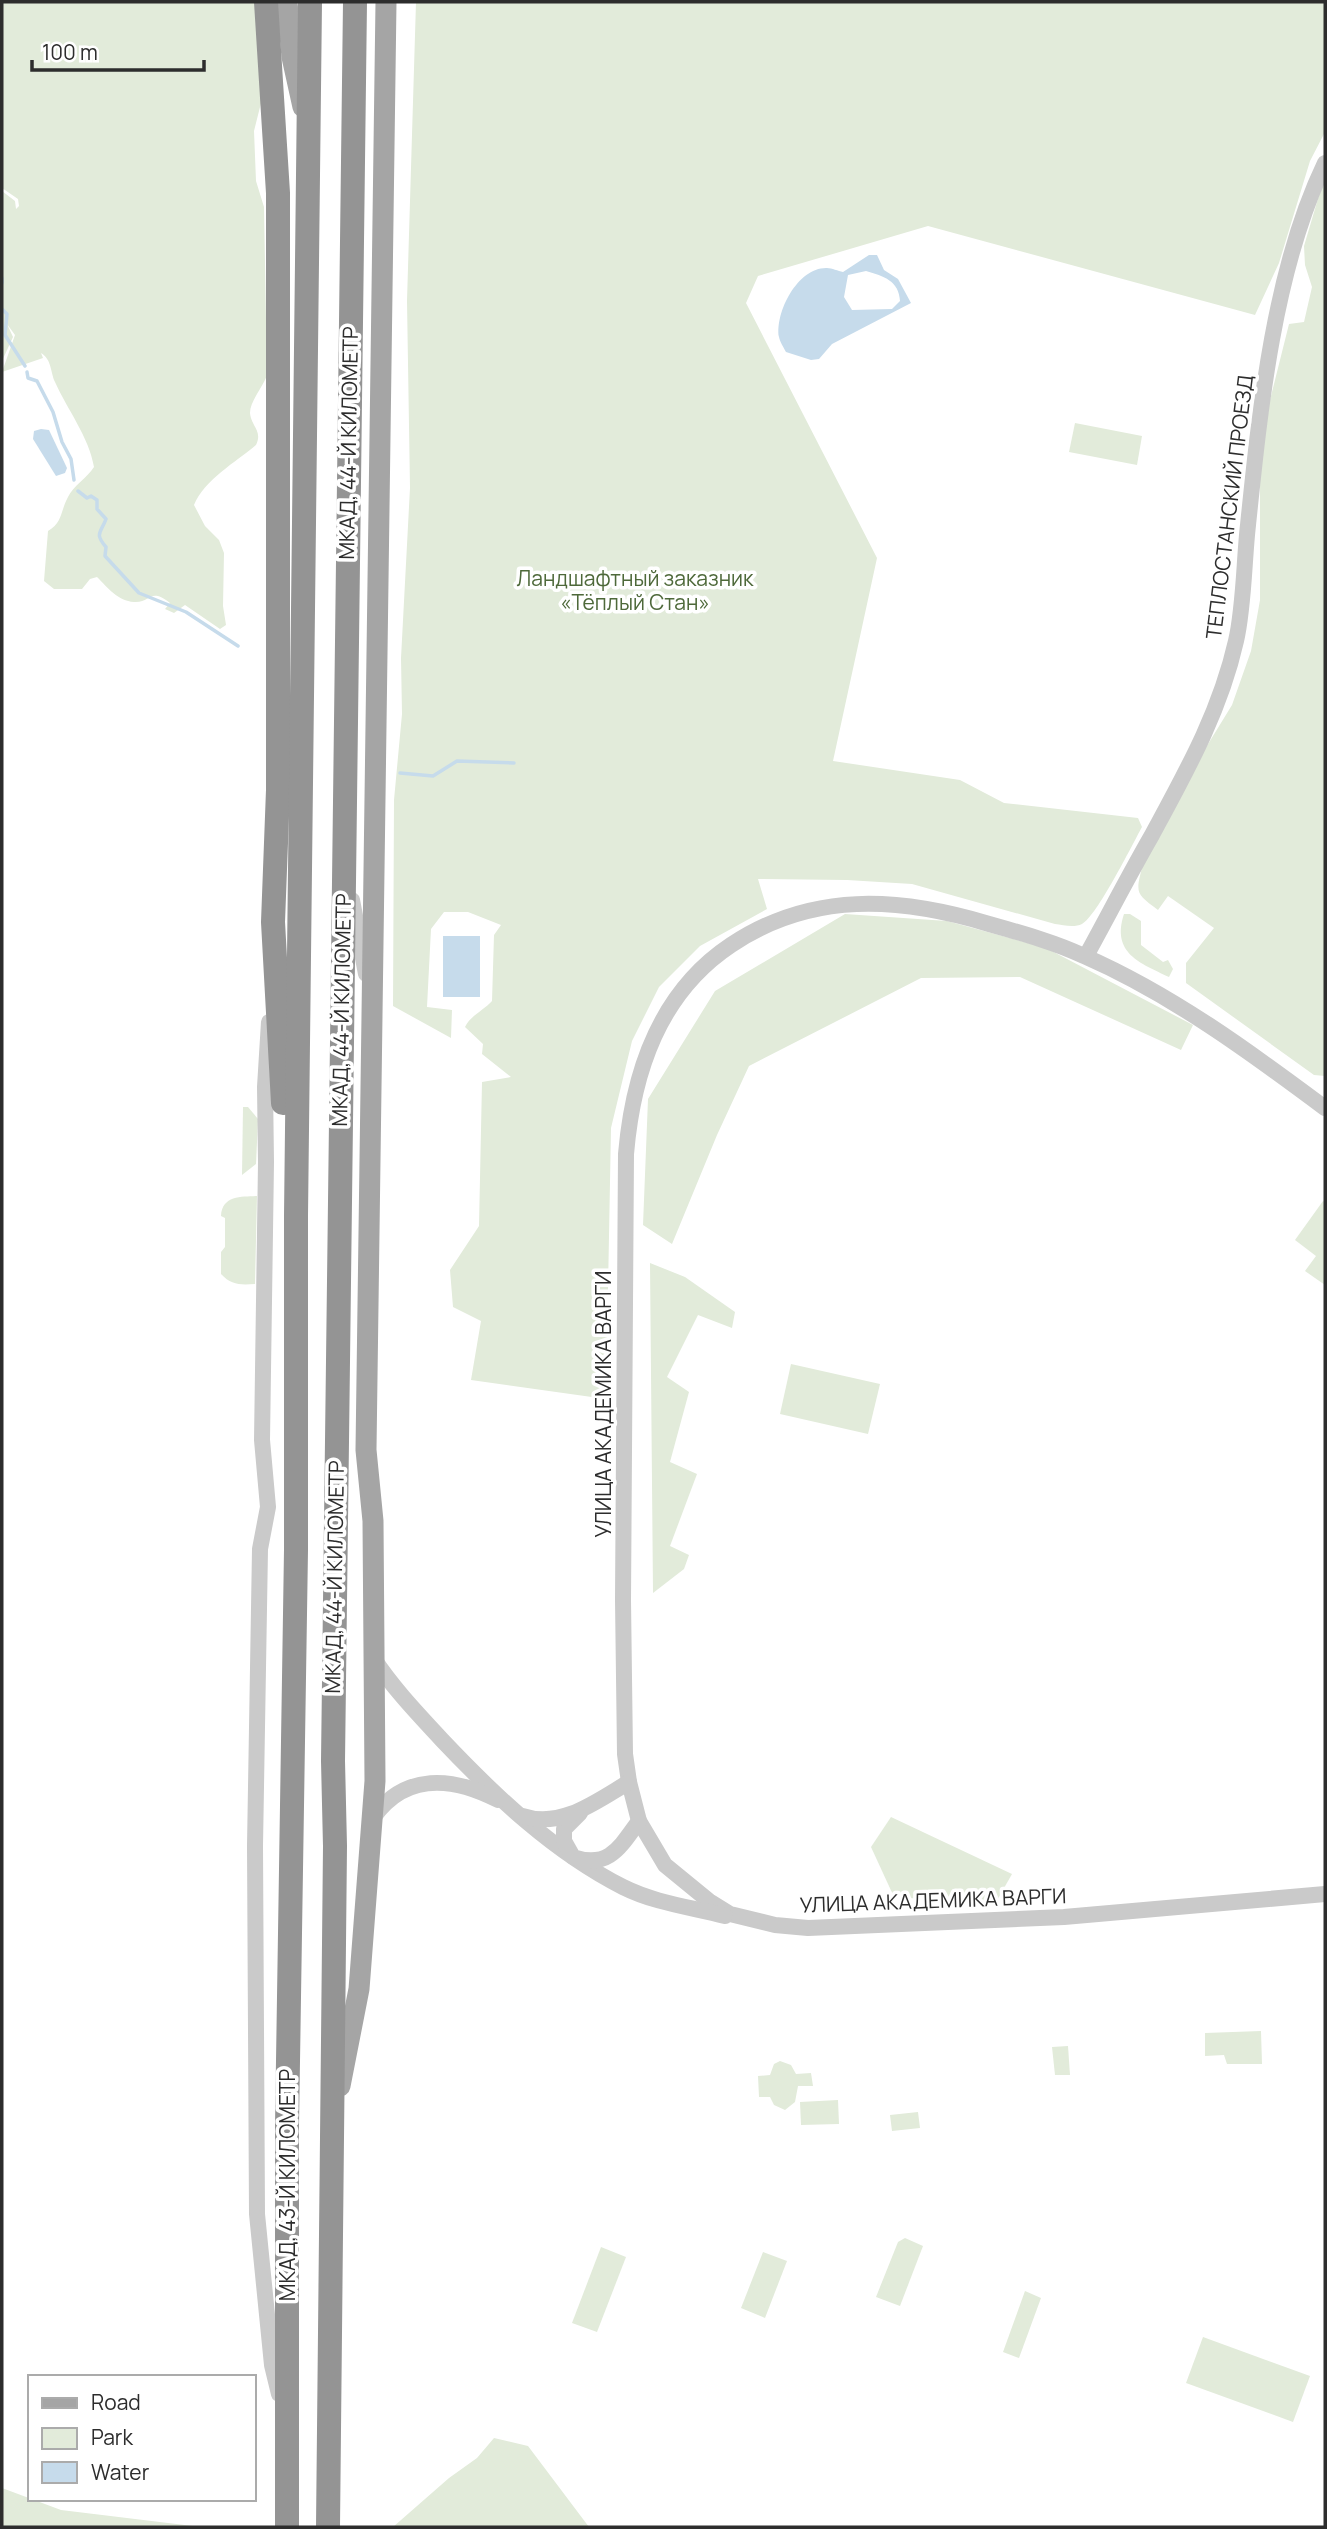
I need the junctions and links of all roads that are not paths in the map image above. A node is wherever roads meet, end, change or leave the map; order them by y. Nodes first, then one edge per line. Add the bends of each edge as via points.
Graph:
1 (266, 2) edge
2 (287, 2) edge
3 (310, 2) edge
4 (386, 2) edge
5 (357, 5) edge
6 (309, 135) junction
7 (1325, 163) edge
8 (344, 852) junction
9 (273, 922) junction
10 (1086, 956) junction
11 (372, 1004) junction
12 (1325, 1108) edge
13 (296, 1216) junction
14 (374, 1659) junction
15 (629, 1782) junction
16 (590, 1805) junction
17 (520, 1815) junction
18 (373, 1818) junction
19 (639, 1821) junction
20 (290, 1842) joint
21 (335, 1846) joint
22 (573, 1857) junction
23 (1325, 1894) edge
24 (755, 1921) junction
25 (332, 2126) junction
26 (287, 2429) junction
27 (287, 2527) edge
28 (328, 2527) edge

1 - 9 highway via 278,193 278,790
2 - 6 main road via 292,57
3 - 6 highway, МКАД, 44-Й КИЛОМЕТР
4 - 11 main road
5 - 8 highway, МКАД, 44-Й КИЛОМЕТР
6 - 13 highway, МКАД, 44-Й КИЛОМЕТР
7 - 10 street, ТЕПЛОСТАНСКИЙ ПРОЕЗД via 1286,274 1262,401 1237,639 1203,740
8 - 11 street
8 - 21 highway, МКАД, 44-Й КИЛОМЕТР
9 - 13 highway via 282,1086
9 - 26 street via 265,1087 262,1440 268,1507 260,1549 255,1846 257,2214 272,2365
10 - 12 street, УЛИЦА АКАДЕМИКА ВАРГИ via 1180,1007
10 - 15 street, УЛИЦА АКАДЕМИКА ВАРГИ via 937,910 895,903 837,904 804,910 742,937 707,961 665,1012 636,1089 626,1154 623,1636
11 - 14 main road via 366,1450 373,1521
13 - 20 highway, МКАД, 44-Й КИЛОМЕТР
14 - 17 street via 425,1722
14 - 18 main road
15 - 16 street
15 - 19 street, УЛИЦА АКАДЕМИКА ВАРГИ
16 - 17 street via 551,1820
16 - 22 street via 564,1829 564,1841
17 - 18 street via 470,1788 432,1783 397,1793
17 - 22 street
18 - 25 main road via 359,1989
19 - 22 street via 609,1856 586,1862
19 - 24 street, УЛИЦА АКАДЕМИКА ВАРГИ via 665,1865 709,1901 730,1914
20 - 26 highway, МКАД, 43-Й КИЛОМЕТР
21 - 25 highway, МКАД, 43-Й КИЛОМЕТР
22 - 24 street via 625,1888 658,1901
23 - 24 street, УЛИЦА АКАДЕМИКА ВАРГИ via 1013,1920 808,1928
25 - 28 highway, МКАД, 43-Й КИЛОМЕТР
26 - 27 highway, МКАД, 43-Й КИЛОМЕТР

